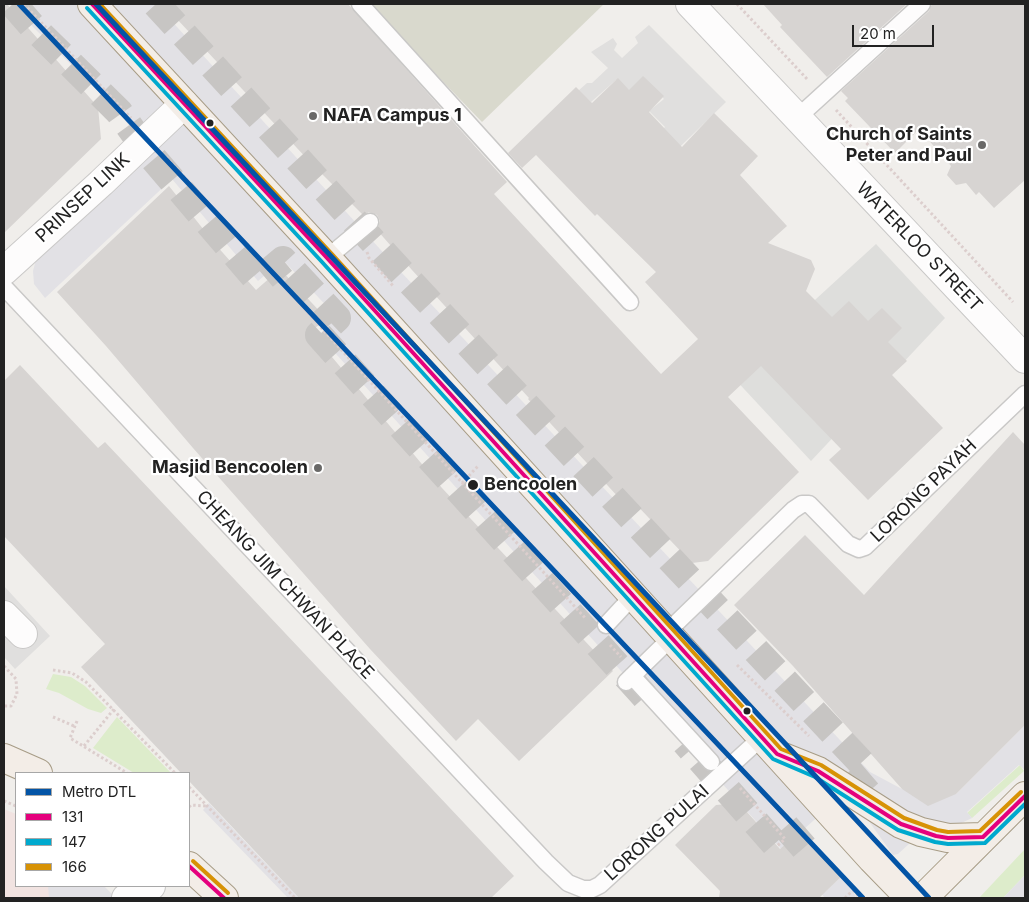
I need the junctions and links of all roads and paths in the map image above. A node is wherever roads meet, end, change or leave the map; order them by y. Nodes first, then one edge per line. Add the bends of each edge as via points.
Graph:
1 (24, 4) edge
2 (92, 4) edge
3 (360, 4) edge
4 (690, 4) edge
5 (737, 4) edge
6 (922, 4) edge
7 (822, 95) junction
8 (184, 104) junction
9 (797, 118) junction
10 (133, 121) dead end
11 (160, 150) dead end
12 (370, 222) dead end
13 (327, 258) junction
14 (4, 271) edge
15 (4, 287) edge
16 (630, 302) dead end
17 (1018, 308) dead end
18 (1025, 359) edge
19 (1025, 394) edge
20 (632, 596) junction
21 (4, 615) edge
22 (601, 630) junction
23 (23, 634) dead end
24 (669, 636) junction
25 (4, 666) edge
26 (53, 670) dead end
27 (631, 677) junction
28 (4, 706) edge
29 (114, 709) junction
30 (54, 717) dead end
31 (77, 721) dead end
32 (74, 726) junction
33 (84, 746) junction
34 (769, 746) junction
35 (4, 758) edge
36 (711, 762) dead end
37 (725, 771) junction
38 (36, 772) edge
39 (125, 772) edge
40 (174, 772) edge
41 (190, 789) edge
42 (1025, 796) edge
43 (190, 806) edge
44 (206, 806) junction
45 (984, 837) junction
46 (777, 846) dead end
47 (546, 862) joint
48 (190, 867) edge
49 (149, 887) edge
50 (126, 898) edge
51 (224, 898) edge
52 (295, 898) edge
53 (845, 898) edge
54 (860, 898) edge
55 (910, 898) edge
56 (923, 898) edge

1 - 10 path
2 - 8 main road
3 - 16 lane via 376,29
4 - 9 street, WATERLOO STREET
5 - 7 path
6 - 7 lane
7 - 9 lane
7 - 17 path
8 - 13 main road
8 - 14 street, PRINSEP LINK
9 - 18 street, WATERLOO STREET
11 - 22 path
12 - 13 lane
13 - 20 main road
15 - 47 lane, CHEANG JIM CHWAN PLACE
19 - 24 lane, LORONG PAYAH via 866,547 859,549 848,544 809,504 802,504
20 - 22 lane
20 - 24 main road
21 - 23 street
22 - 27 path
24 - 27 lane
24 - 34 main road
25 - 28 path via 16,679 17,694 11,706
26 - 29 path via 72,673
27 - 36 lane
29 - 33 path
29 - 40 path
30 - 32 path
31 - 32 path
32 - 33 path via 70,738
33 - 39 path
34 - 37 lane, LORONG PULAI
34 - 45 main road via 818,771 901,824 948,838
34 - 55 main road
35 - 38 main road
37 - 46 path via 785,839
37 - 47 lane, LORONG PULAI via 600,885 592,889 576,887
41 - 44 path
42 - 45 main road
43 - 44 path
44 - 52 path
45 - 56 main road
48 - 51 main road
49 - 50 street
53 - 54 path via 852,892

